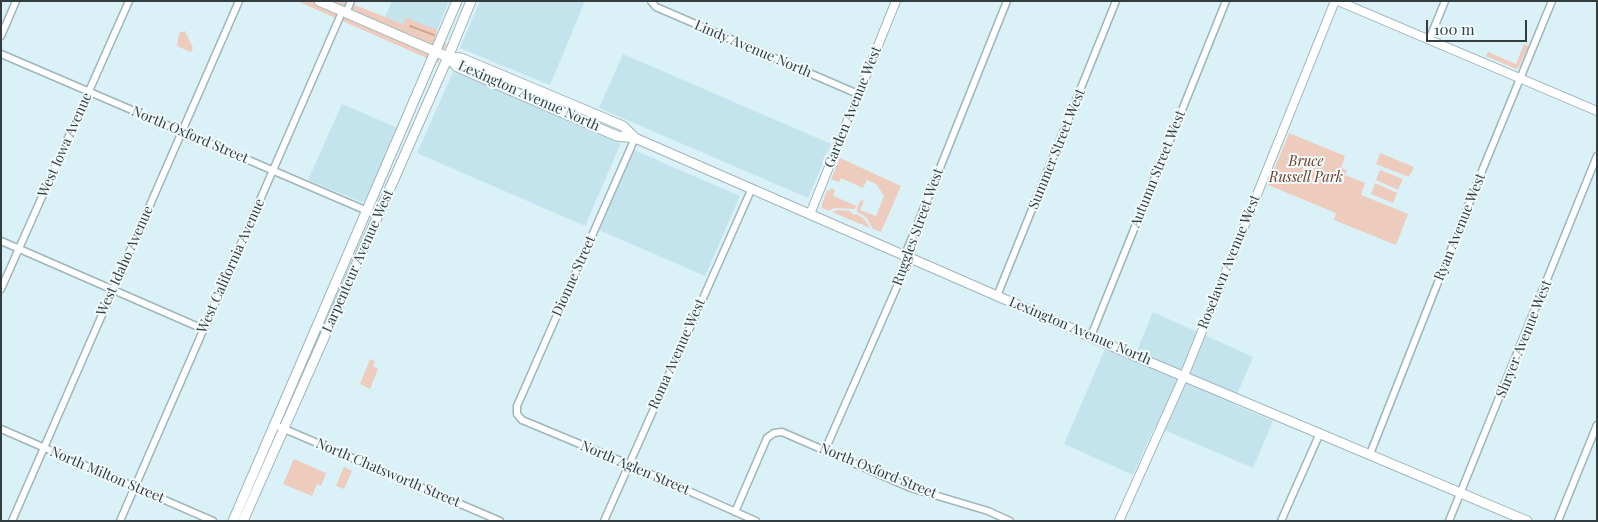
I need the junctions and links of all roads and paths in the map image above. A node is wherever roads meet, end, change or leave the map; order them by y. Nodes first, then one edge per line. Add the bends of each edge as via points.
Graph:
1 (16, 1) edge
2 (128, 1) edge
3 (238, 1) edge
4 (318, 1) edge
5 (351, 1) edge
6 (457, 1) edge
7 (471, 1) edge
8 (651, 1) edge
9 (896, 1) edge
10 (1007, 1) edge
11 (1116, 1) edge
12 (1226, 1) edge
13 (1336, 1) edge
14 (1445, 1) edge
15 (1552, 1) edge
16 (344, 13) junction
17 (1, 36) edge
18 (1429, 40) junction
19 (436, 52) junction
20 (1, 54) edge
21 (448, 58) junction
22 (1520, 78) junction
23 (89, 90) junction
24 (858, 94) junction
25 (1597, 110) edge
26 (182, 131) junction
27 (635, 138) junction
28 (1597, 156) edge
29 (273, 170) junction
30 (752, 188) junction
31 (367, 210) junction
32 (810, 214) junction
33 (379, 216) junction
34 (1, 241) edge
35 (19, 249) junction
36 (905, 255) junction
37 (1, 289) edge
38 (113, 290) junction
39 (998, 296) junction
40 (203, 329) junction
41 (1091, 336) junction
42 (1184, 376) junction
43 (517, 414) joint
44 (1597, 425) edge
45 (279, 426) junction
46 (1, 429) edge
47 (1320, 433) junction
48 (44, 448) junction
49 (825, 450) junction
50 (1370, 454) junction
51 (628, 464) junction
52 (135, 487) junction
53 (1462, 493) junction
54 (735, 512) junction
55 (12, 521) edge
56 (120, 521) edge
57 (212, 521) edge
58 (233, 521) edge
59 (243, 521) edge
60 (500, 521) edge
61 (604, 521) edge
62 (756, 521) edge
63 (1010, 521) edge
64 (1119, 521) edge
65 (1281, 521) edge
66 (1449, 521) edge
67 (1527, 521) edge
68 (1558, 521) edge

1 - 17 street
2 - 23 street, West Iowa Avenue
3 - 26 street, West Idaho Avenue
4 - 16 main road, Lexington Avenue North
5 - 16 street, West California Avenue
6 - 19 main road, Larpenteur Avenue West
7 - 21 main road, Larpenteur Avenue West
8 - 24 street, Lindy Avenue North via 656,7
9 - 24 street, Garden Avenue West
10 - 36 street, Ruggles Street West
11 - 39 street, Summer Street West
12 - 41 street, Autumn Street West
13 - 18 street
13 - 42 street, Roselawn Avenue West
14 - 18 street
15 - 22 street, Ryan Avenue West
16 - 19 main road, Lexington Avenue North
16 - 29 street, West California Avenue
18 - 22 street
19 - 21 main road, Lexington Avenue North
19 - 31 main road, Larpenteur Avenue West
20 - 23 street, North Oxford Street
21 - 27 main road, Lexington Avenue North via 461,58 623,126
21 - 33 main road, Larpenteur Avenue West
22 - 25 street
22 - 50 street, Ryan Avenue West
23 - 26 street, North Oxford Street
23 - 35 street, West Iowa Avenue
24 - 32 street, Garden Avenue West
26 - 29 street, North Oxford Street
26 - 38 street, West Idaho Avenue
27 - 30 main road, Lexington Avenue North
27 - 43 street, Dionne Street via 516,406
28 - 53 street, Shryer Avenue West
29 - 31 street, North Oxford Street
29 - 40 street, West California Avenue
30 - 32 main road, Lexington Avenue North
30 - 51 street, Roma Avenue West
31 - 33 street, North Oxford Street
31 - 45 main road, Larpenteur Avenue West
32 - 36 main road, Lexington Avenue North
33 - 45 main road, Larpenteur Avenue West
34 - 35 street
35 - 37 street, West Iowa Avenue
35 - 38 street
36 - 39 main road, Lexington Avenue North
36 - 49 street, Ruggles Street West via 906,266
38 - 40 street
38 - 48 street, West Idaho Avenue
39 - 41 main road, Lexington Avenue North
40 - 52 street, West California Avenue
41 - 42 main road, Lexington Avenue North
42 - 47 main road, Lexington Avenue North
42 - 64 street, Roselawn Avenue West
43 - 51 street, North Aglen Street via 522,420
44 - 68 street
45 - 58 main road, Larpenteur Avenue West
45 - 59 main road, Larpenteur Avenue West
45 - 60 street, North Chatsworth Street
46 - 48 street, North Milton Street
47 - 50 main road, Lexington Avenue North
47 - 65 street
48 - 52 street, North Milton Street
48 - 55 street, West Idaho Avenue
49 - 54 street, North Oxford Street via 782,432 774,433 767,438
49 - 63 street, North Oxford Street via 911,488 988,511
50 - 53 main road, Lexington Avenue North
51 - 54 street, North Aglen Street
51 - 61 street, Roma Avenue West
52 - 56 street, West California Avenue
52 - 57 street, North Milton Street
53 - 66 street, Shryer Avenue West
53 - 67 main road, Lexington Avenue North
54 - 62 street, North Aglen Street

